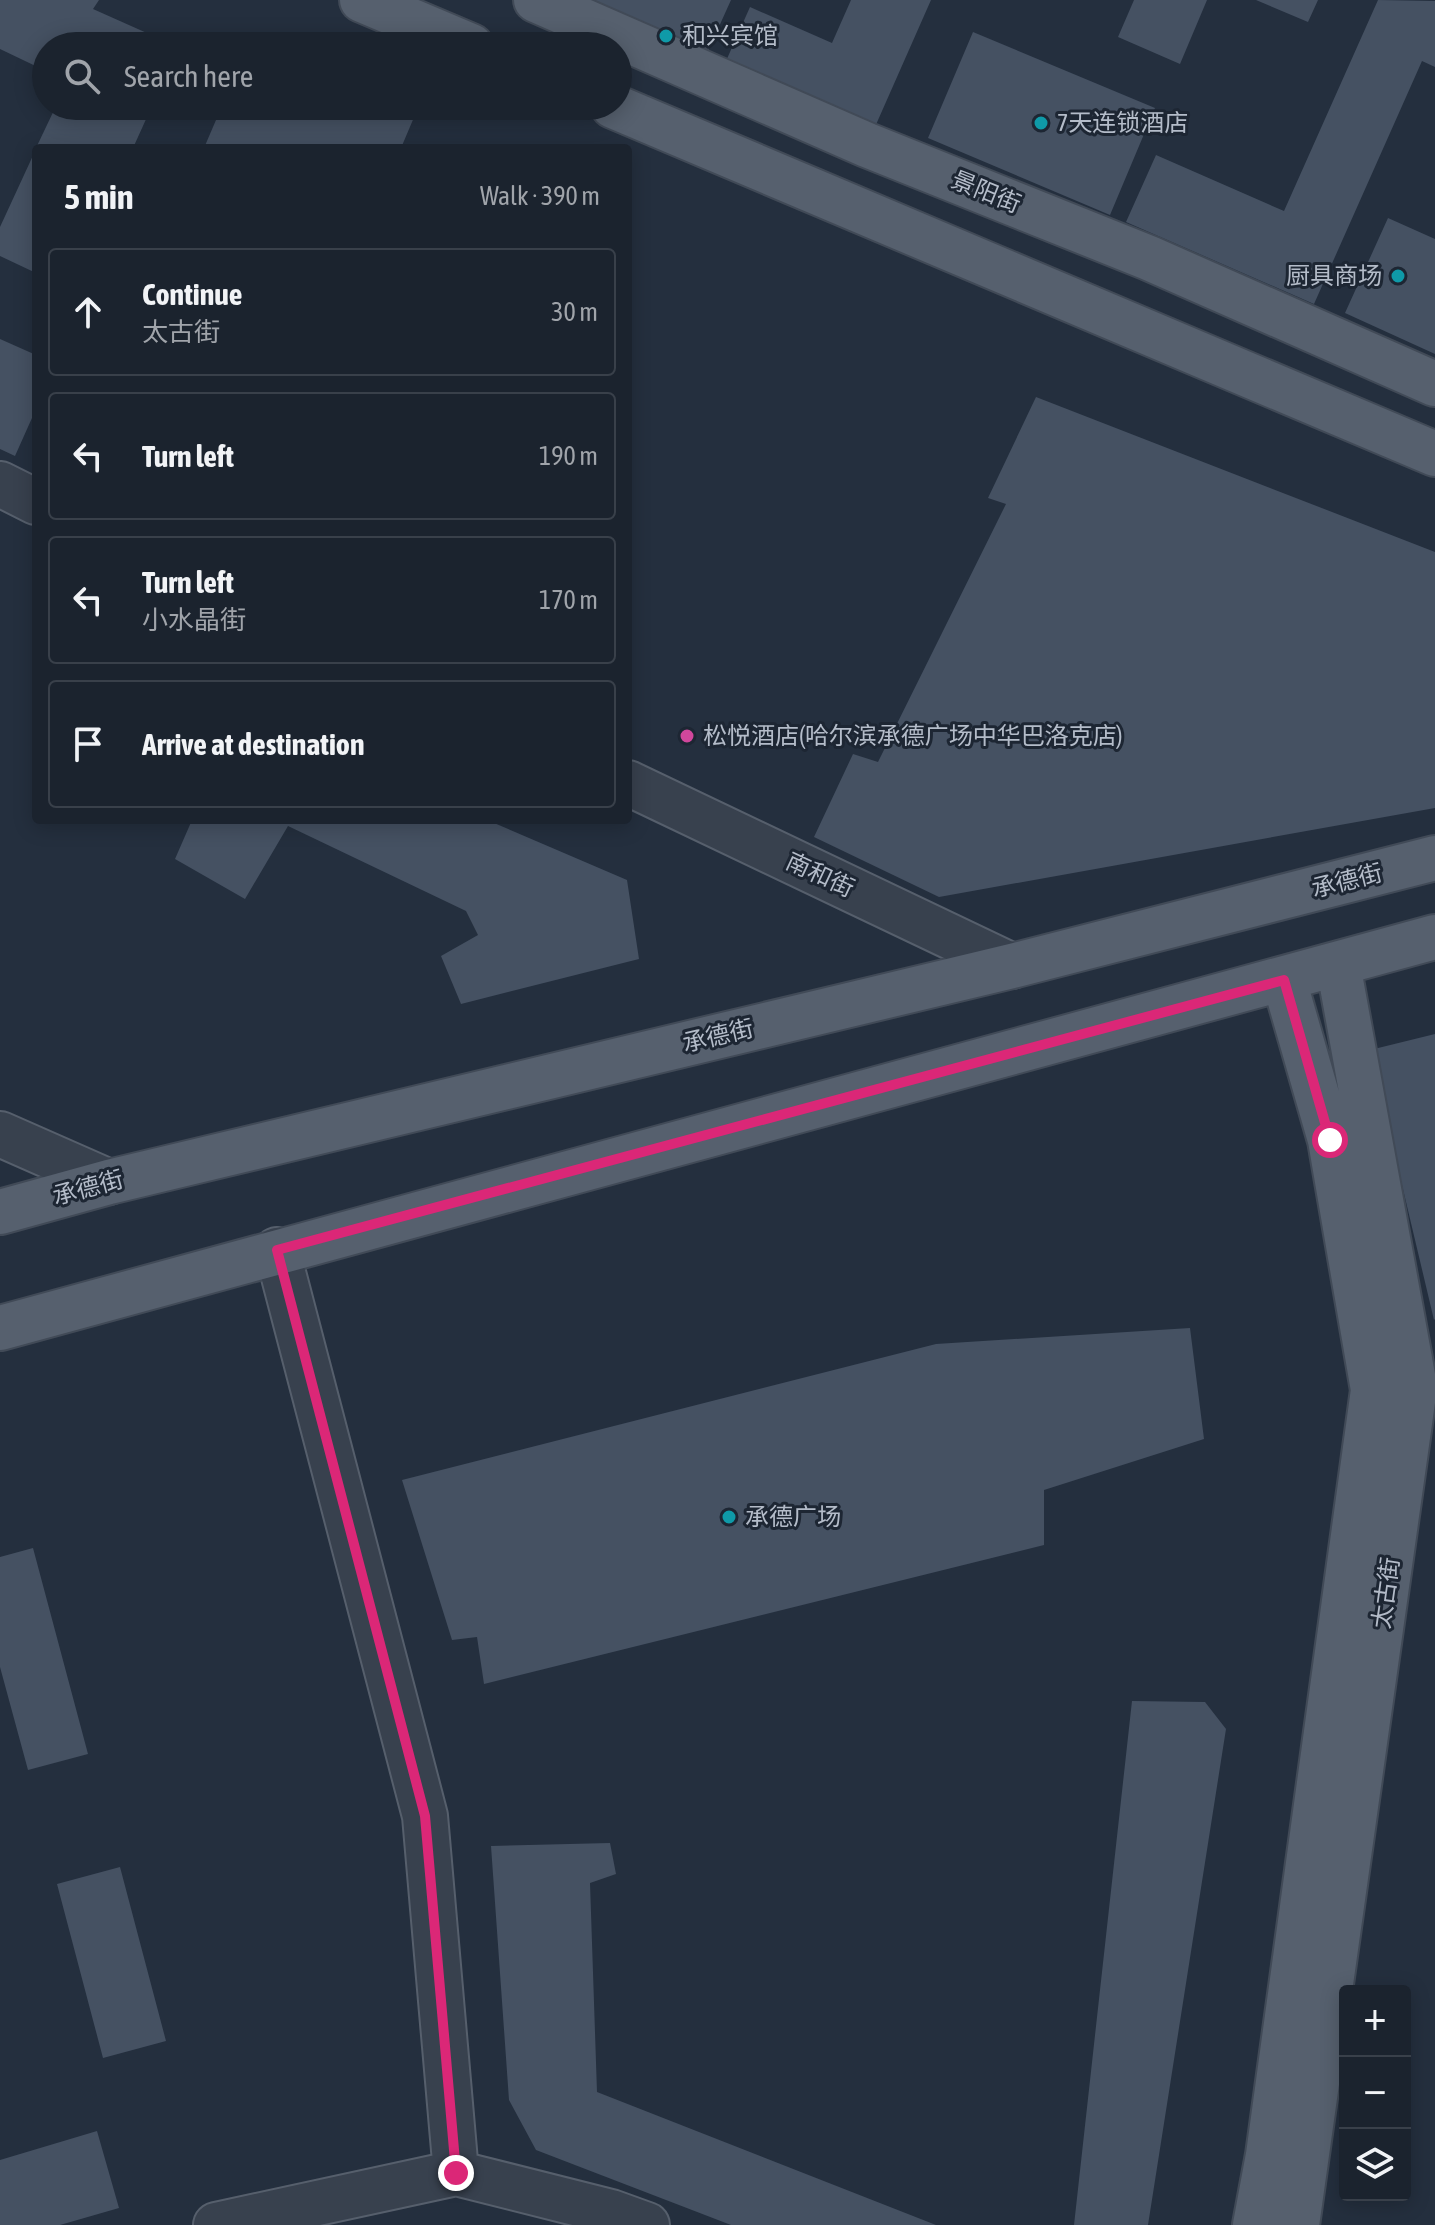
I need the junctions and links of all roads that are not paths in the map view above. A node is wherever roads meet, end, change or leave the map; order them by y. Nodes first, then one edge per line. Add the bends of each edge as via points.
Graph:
1 (362, 0) edge
2 (536, 0) edge
3 (438, 32) edge
4 (609, 32) edge
5 (632, 42) edge
6 (632, 114) edge
7 (1435, 384) edge
8 (1435, 454) edge
9 (0, 484) edge
10 (32, 500) edge
11 (632, 785) edge
12 (1435, 858) edge
13 (1435, 937) edge
14 (1338, 964) junction
15 (1012, 966) junction
16 (1284, 980) junction
17 (0, 1134) edge
18 (109, 1182) junction
19 (0, 1212) edge
20 (277, 1250) junction
21 (0, 1328) edge
22 (456, 2173) junction
23 (620, 2221) edge
24 (216, 2225) edge
25 (1255, 2225) edge
26 (1297, 2225) edge

1 - 3 main road
2 - 4 main road, 景阳街
5 - 7 main road, 景阳街
6 - 8 main road
9 - 10 street
11 - 15 street, 南和街
12 - 15 main road, 承德街
13 - 14 main road
14 - 16 main road
14 - 26 main road, 太古街 via 1415,1387
15 - 18 main road, 承德街
16 - 20 main road
16 - 25 main road, 太古街 via 1330,1140 1373,1390
17 - 18 street
18 - 19 main road, 承德街
20 - 21 main road
20 - 22 street via 425,1816
22 - 23 street
22 - 24 street

